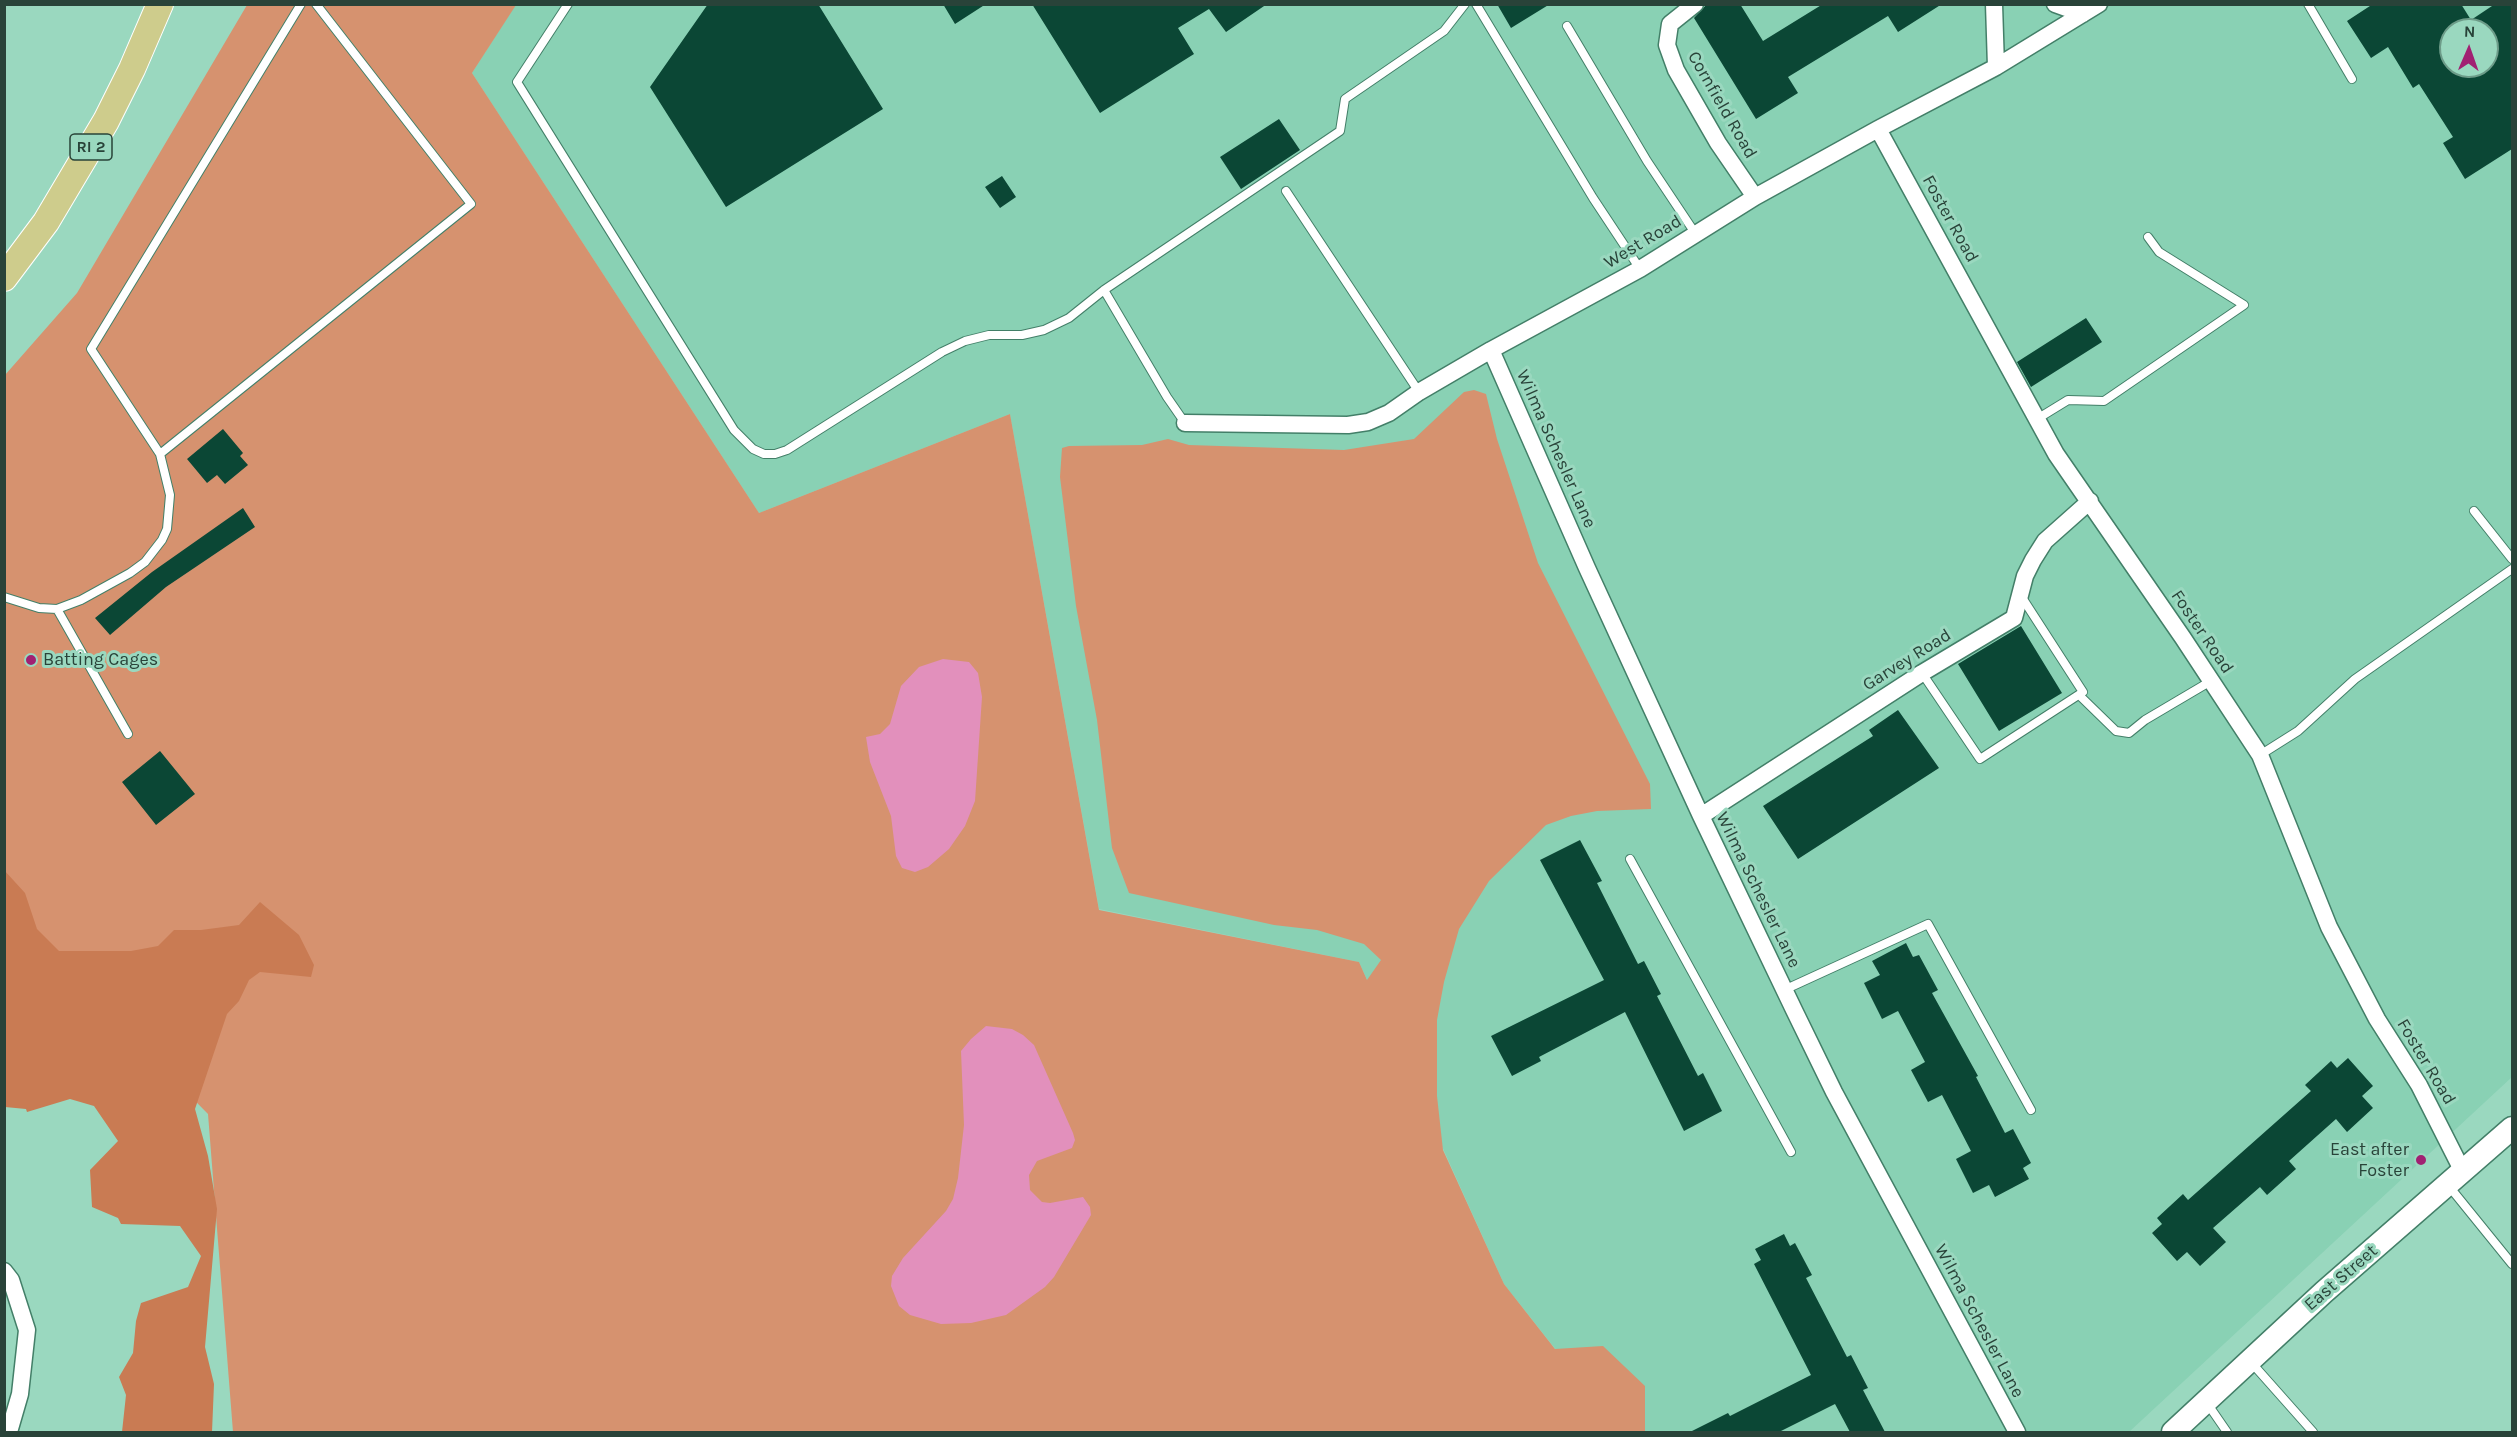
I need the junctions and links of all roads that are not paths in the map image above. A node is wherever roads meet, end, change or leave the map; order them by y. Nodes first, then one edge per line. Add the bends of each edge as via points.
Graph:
1 (160, 4) edge
2 (301, 4) edge
3 (316, 4) edge
4 (568, 4) edge
5 (1466, 4) edge
6 (1476, 4) edge
7 (1695, 4) edge
8 (1994, 4) edge
9 (2055, 4) edge
10 (2099, 4) edge
11 (2308, 4) edge
12 (2083, 14) junction
13 (1567, 26) dead end
14 (1996, 67) junction
15 (2352, 79) dead end
16 (1878, 129) junction
17 (1286, 191) dead end
18 (1755, 197) junction
19 (1695, 233) junction
20 (2148, 237) dead end
21 (1640, 269) junction
22 (4, 278) edge
23 (1104, 290) junction
24 (1491, 350) junction
25 (1419, 392) junction
26 (2037, 419) junction
27 (1185, 423) joint
28 (160, 454) junction
29 (2090, 501) junction
30 (2474, 511) dead end
31 (2512, 559) edge
32 (2512, 569) edge
33 (2020, 595) junction
34 (4, 597) edge
35 (57, 609) junction
36 (1922, 674) junction
37 (2211, 681) junction
38 (2079, 695) junction
39 (128, 734) dead end
40 (2260, 755) junction
41 (1701, 816) junction
42 (1630, 859) dead end
43 (1784, 990) junction
44 (2031, 1110) dead end
45 (2512, 1128) edge
46 (1791, 1152) dead end
47 (2456, 1178) junction
48 (2512, 1264) edge
49 (4, 1271) edge
50 (2250, 1361) junction
51 (2206, 1402) junction
52 (9, 1432) edge
53 (2017, 1432) edge
54 (2173, 1432) edge
55 (2227, 1432) edge
56 (2313, 1432) edge

1 - 22 main road, RI 2 via 106,121 46,222
2 - 28 lane via 91,349
3 - 28 lane via 471,204
4 - 23 lane via 517,82 722,411 741,440 753,450 764,454 788,450 942,352 988,335 1022,335 1044,330 1069,318
5 - 23 lane via 1444,31 1345,99 1340,131
6 - 21 lane
7 - 18 street, Cornfield Road via 1670,24 1667,45 1681,79
8 - 14 street
9 - 12 street
10 - 12 street, West Road
11 - 15 lane
12 - 14 street, West Road
13 - 19 lane
14 - 16 street, West Road
16 - 18 street, West Road
16 - 26 street, Foster Road
17 - 25 lane
18 - 19 street, West Road
19 - 21 street, West Road
20 - 26 lane via 2159,252 2244,305 2104,401 2068,400
21 - 24 street, West Road
23 - 27 lane
24 - 25 street, West Road
24 - 41 street, Wilma Schesler Lane
25 - 27 street, West Road via 1389,413 1348,425
26 - 29 street, Foster Road via 2056,454
28 - 35 lane via 170,495 162,540 145,562 130,573
29 - 33 street, Garvey Road via 2045,541 2025,576
29 - 37 street, Foster Road
30 - 31 lane
32 - 40 lane via 2355,679 2298,731
33 - 36 street, Garvey Road via 2014,618
33 - 38 lane via 2083,692
34 - 35 lane
35 - 39 lane
36 - 38 lane via 1980,759
36 - 41 street, Garvey Road
37 - 38 lane via 2129,733 2116,731
37 - 40 street, Foster Road
40 - 47 street, Foster Road via 2329,927 2377,1019 2419,1085
41 - 43 street, Wilma Schesler Lane
42 - 46 lane
43 - 44 lane via 1928,924
43 - 53 street, Wilma Schesler Lane via 1839,1101
45 - 47 main road, East Street
47 - 48 lane
47 - 50 main road, East Street
49 - 52 street via 11,1280 27,1330 20,1394
50 - 51 main road, East Street
50 - 56 lane
51 - 54 main road, East Street
51 - 55 lane

